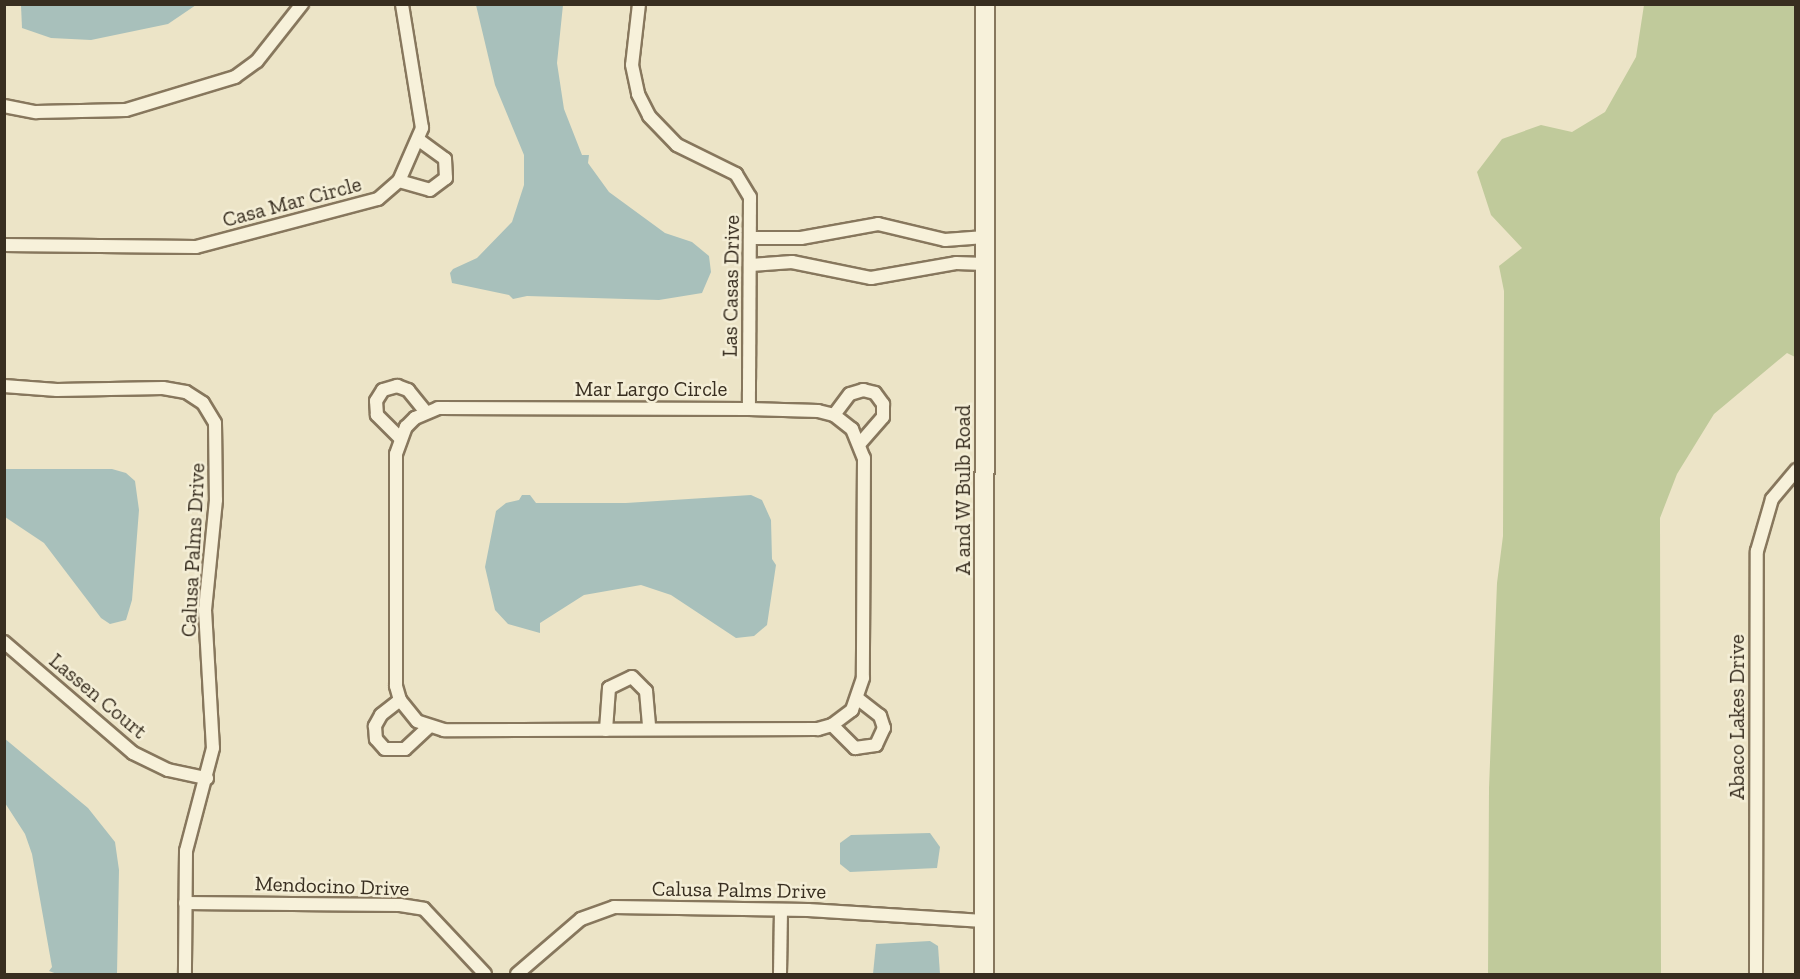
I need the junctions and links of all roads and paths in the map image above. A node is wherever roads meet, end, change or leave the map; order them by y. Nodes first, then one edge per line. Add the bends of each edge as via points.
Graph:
1 (302, 4) edge
2 (402, 4) edge
3 (639, 4) edge
4 (985, 4) edge
5 (4, 106) edge
6 (419, 140) junction
7 (399, 181) junction
8 (985, 237) junction
9 (752, 238) junction
10 (4, 245) edge
11 (985, 264) junction
12 (751, 265) junction
13 (4, 386) edge
14 (749, 409) junction
15 (426, 411) junction
16 (834, 415) junction
17 (400, 438) junction
18 (860, 443) junction
19 (1796, 470) edge
20 (4, 642) edge
21 (858, 699) junction
22 (400, 700) junction
23 (832, 725) junction
24 (429, 727) junction
25 (649, 729) junction
26 (606, 730) junction
27 (207, 778) junction
28 (185, 903) junction
29 (782, 910) junction
30 (984, 921) junction
31 (185, 975) edge
32 (485, 975) edge
33 (517, 975) edge
34 (780, 975) edge
35 (984, 975) edge
36 (1756, 975) edge

1 - 5 street via 257,61 235,77 126,111 36,112
2 - 6 street, Casa Mar Circle via 422,114
3 - 9 street, Las Casas Drive via 632,65 643,105 657,127 677,145 736,174 750,197
4 - 8 street, A and W Bulb Road
6 - 7 street, Casa Mar Circle
6 - 7 street via 445,159 446,178 430,190
7 - 10 street, Casa Mar Circle via 389,192 364,205 196,247
8 - 9 street via 945,240 878,224 801,238
8 - 11 street, A and W Bulb Road
9 - 12 street, Las Casas Drive
11 - 12 street via 956,263 871,278 792,262
11 - 30 street, A and W Bulb Road
12 - 14 street, Las Casas Drive
13 - 27 street, Calusa Palms Drive via 163,388 186,392 203,403 216,423 217,489 205,610 213,748
14 - 15 street, Mar Largo Circle
14 - 16 street, Mar Largo Circle
15 - 17 street via 411,422
15 - 17 street via 408,390 397,386 383,390 376,401 377,415
16 - 18 street via 852,429
16 - 18 street via 850,394 863,390 875,393 883,404 883,417
17 - 22 street via 396,454 396,686
18 - 21 street via 864,458 864,648
19 - 36 street, Abaco Lakes Drive via 1772,499 1757,551
20 - 27 street, Lassen Court via 133,753 168,770
21 - 23 street via 852,710
21 - 23 street via 880,716 884,728 876,745 855,748
22 - 24 street via 412,716
22 - 24 street via 381,715 375,726 376,739 385,749 405,750
23 - 25 street via 818,729
24 - 26 street
25 - 26 street
25 - 26 street via 646,691 632,677 609,688
27 - 28 street, Calusa Palms Drive via 186,851
28 - 31 street, Calusa Palms Drive
28 - 32 street, Mendocino Drive via 400,905 424,909
29 - 30 street, Calusa Palms Drive
29 - 33 street, Calusa Palms Drive via 599,910 581,919
29 - 34 street
30 - 35 street, A and W Bulb Road

